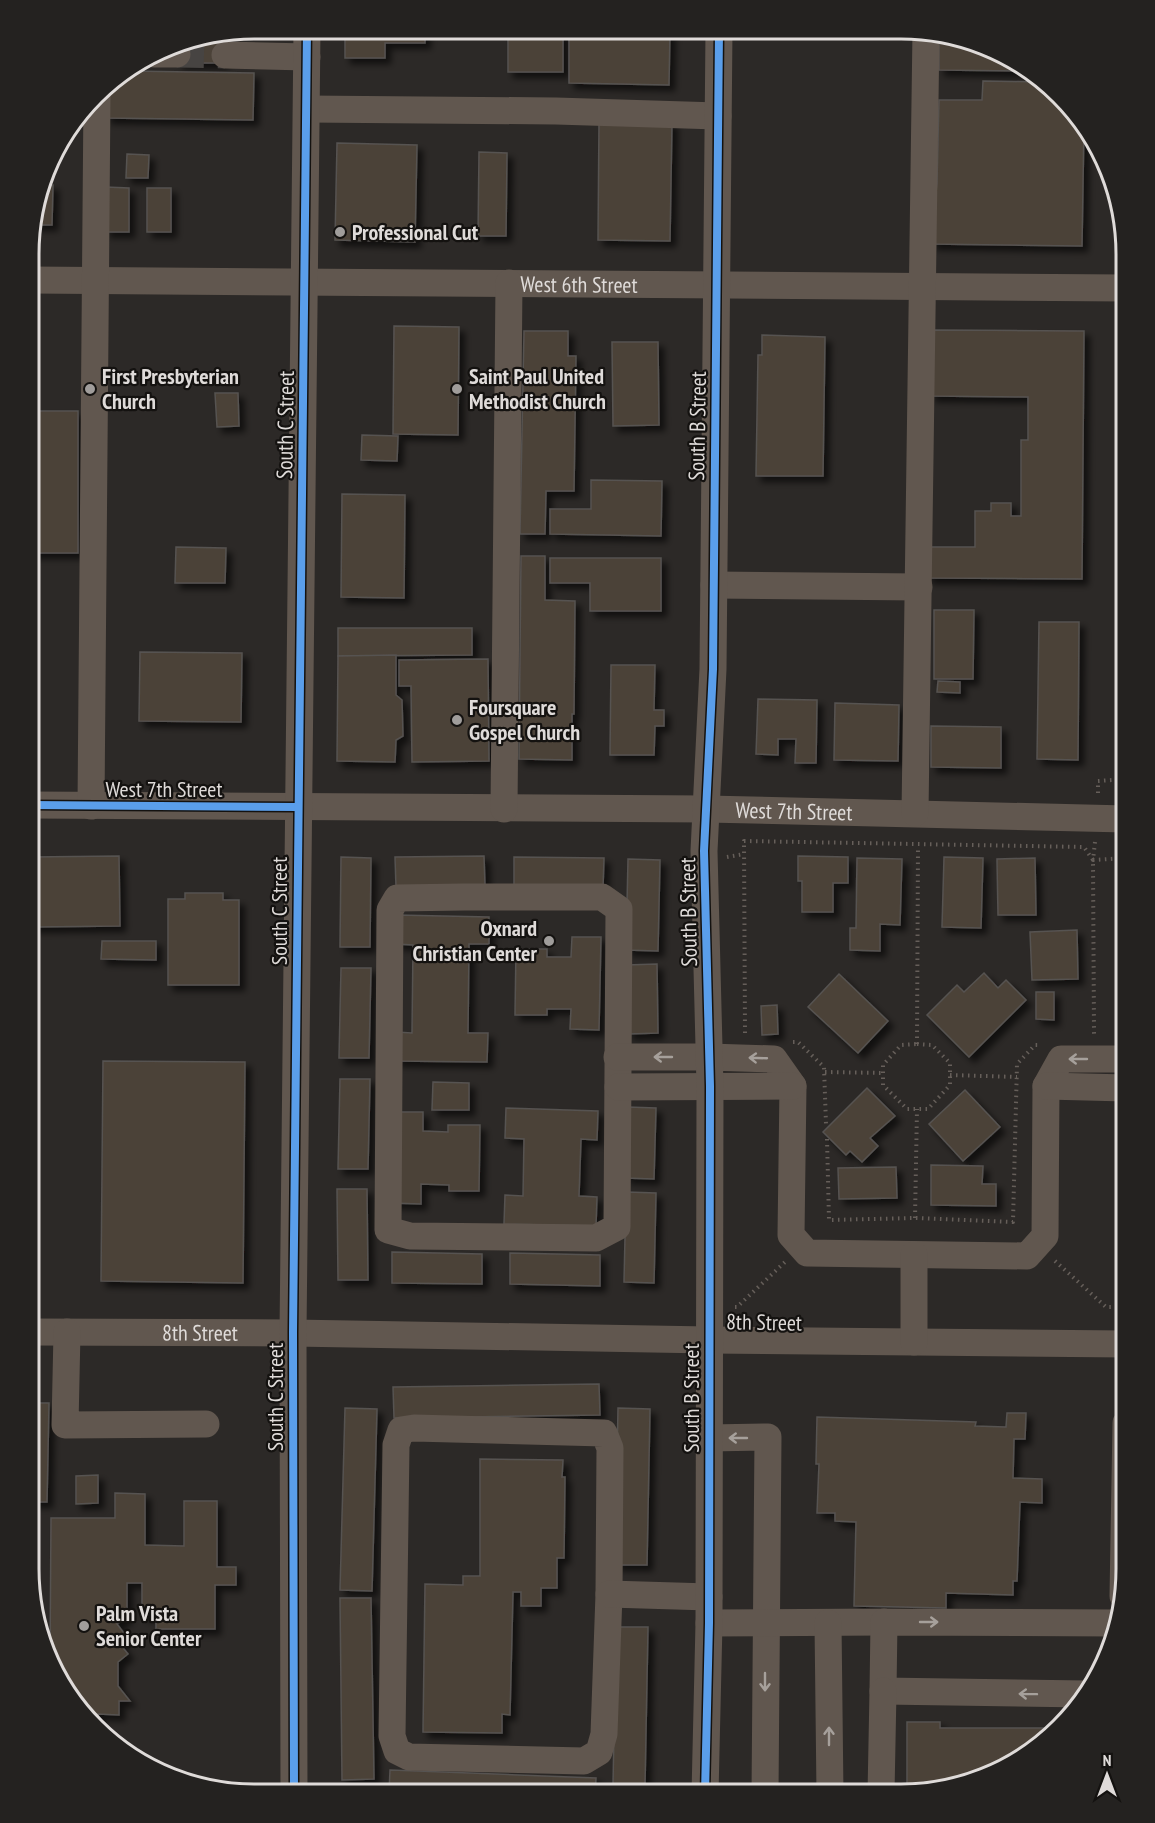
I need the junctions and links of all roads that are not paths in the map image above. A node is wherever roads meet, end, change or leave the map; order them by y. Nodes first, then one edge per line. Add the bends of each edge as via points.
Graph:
1 (307, 39) edge
2 (719, 39) edge
3 (926, 41) edge
4 (225, 55) tunnel mouth
5 (307, 57) junction
6 (98, 106) edge
7 (307, 109) junction
8 (718, 116) junction
9 (39, 280) edge
10 (94, 280) junction
11 (304, 282) junction
12 (509, 283) junction
13 (717, 284) junction
14 (921, 287) junction
15 (1116, 288) edge
16 (714, 585) junction
17 (919, 587) junction
18 (39, 806) edge
19 (91, 806) junction
20 (298, 807) junction
21 (504, 809) junction
22 (707, 809) junction
23 (915, 813) junction
24 (1116, 819) edge
25 (617, 1057) junction
26 (709, 1057) junction
27 (1116, 1059) edge
28 (710, 1086) junction
29 (793, 1086) junction
30 (1046, 1086) junction
31 (618, 1087) junction
32 (1116, 1088) edge
33 (915, 1255) junction
34 (39, 1332) edge
35 (67, 1332) junction
36 (293, 1332) junction
37 (709, 1340) junction
38 (914, 1342) junction
39 (1116, 1344) edge
40 (206, 1424) dead end
41 (709, 1438) junction
42 (609, 1594) junction
43 (709, 1597) junction
44 (884, 1622) junction
45 (709, 1623) junction
46 (765, 1623) junction
47 (828, 1623) junction
48 (1109, 1623) edge
49 (884, 1691) junction
50 (1076, 1694) edge
51 (294, 1784) edge
52 (705, 1784) edge
53 (765, 1784) edge
54 (830, 1784) edge
55 (881, 1784) edge

1 - 5 street, South C Street
2 - 8 street, South B Street
3 - 14 street
4 - 5 street
5 - 7 street, South C Street
6 - 10 street
7 - 8 street
7 - 11 street, South C Street
8 - 13 street, South B Street
9 - 10 street, West 6th Street
10 - 11 street, West 6th Street
10 - 19 street
11 - 12 street, West 6th Street
11 - 20 street, South C Street
12 - 13 street, West 6th Street
12 - 21 street
13 - 14 street, West 6th Street
13 - 16 street, South B Street
14 - 15 street, West 6th Street
14 - 17 street
16 - 17 street
16 - 22 street, South B Street
17 - 23 street
18 - 19 street, West 7th Street
19 - 20 street, West 7th Street
20 - 21 street, West 7th Street
20 - 36 street, South C Street
21 - 22 street, West 7th Street
22 - 23 street, West 7th Street
22 - 26 street, South B Street via 704,851
23 - 24 street, West 7th Street
26 -> 25 street
25 - 31 street
25 - 31 street via 619,909 602,897 397,898 390,910 388,1230 410,1236 596,1238 617,1227
26 - 28 street, South B Street
29 -> 26 street via 774,1059
27 -> 30 street via 1061,1059
28 - 29 street
28 - 31 street
28 - 37 street, South B Street
29 - 33 street via 791,1235 807,1253
30 - 32 street
30 - 33 street via 1045,1236 1027,1256
33 - 38 street
34 - 35 street, 8th Street
35 - 36 street, 8th Street
35 - 40 street via 65,1425
36 - 37 street, 8th Street
36 - 51 street, South C Street
37 - 38 street, 8th Street
37 - 41 street, South B Street
38 - 39 street, 8th Street
41 - 43 street, South B Street
46 -> 41 street via 768,1437
42 - 42 street via 610,1448 604,1433 401,1430 396,1445 392,1736 397,1751 409,1757 584,1761 599,1752 604,1734
42 - 43 street
43 - 45 street, South B Street
44 - 47 street
44 -> 48 street
44 - 49 street
45 - 46 street
45 - 52 street, South B Street
46 - 47 street
46 -> 53 street
54 -> 47 street
50 -> 49 street
49 - 55 street

